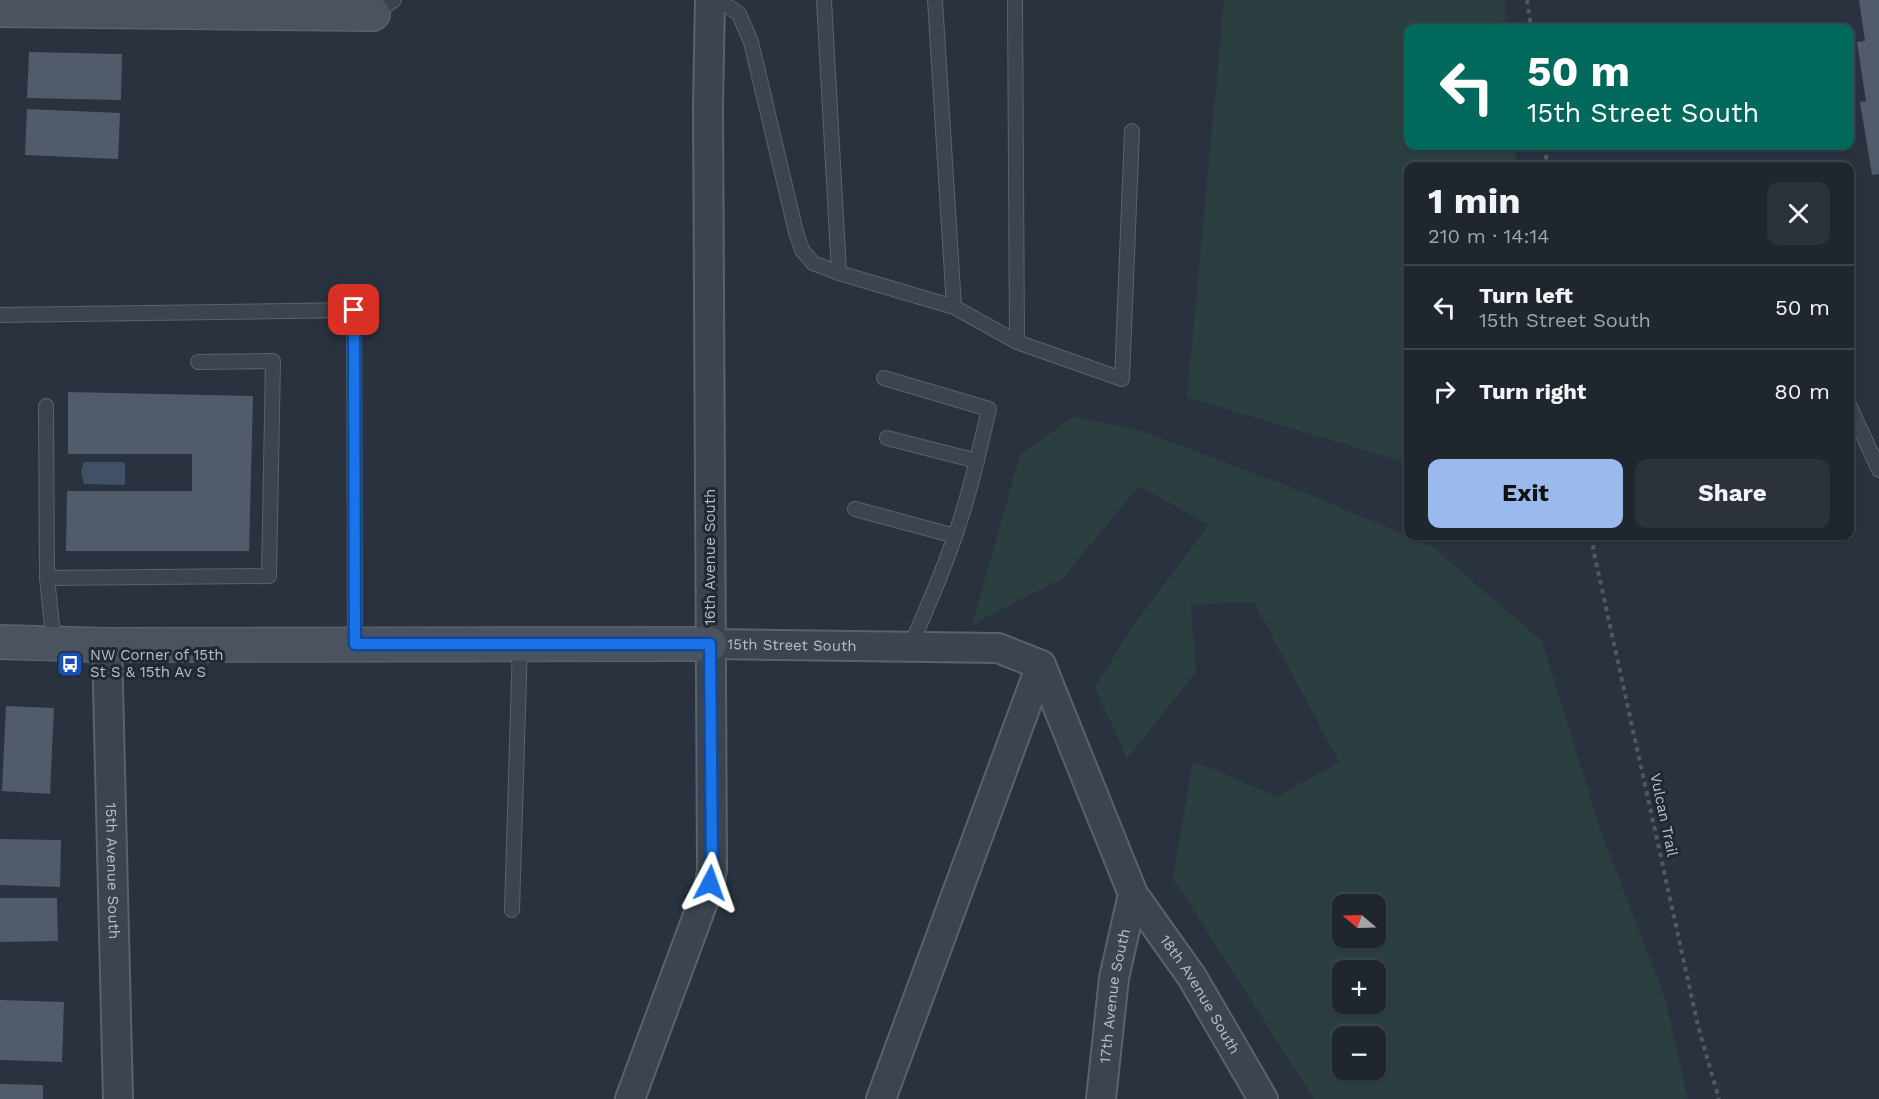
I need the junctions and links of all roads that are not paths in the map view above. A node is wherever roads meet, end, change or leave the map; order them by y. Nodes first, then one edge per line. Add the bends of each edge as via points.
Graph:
1 (710, 0) edge
2 (719, 0) edge
3 (824, 0) edge
4 (934, 0) edge
5 (1015, 0) edge
6 (383, 7) edge
7 (0, 10) edge
8 (1132, 131) dead end
9 (839, 273) junction
10 (954, 307) junction
11 (0, 315) edge
12 (1017, 342) junction
13 (198, 362) dead end
14 (884, 378) dead end
15 (46, 406) dead end
16 (1854, 416) edge
17 (887, 438) dead end
18 (977, 460) junction
19 (1879, 469) edge
20 (855, 509) dead end
21 (955, 536) junction
22 (47, 578) junction
23 (0, 642) edge
24 (54, 644) junction
25 (355, 644) junction
26 (520, 644) junction
27 (710, 644) junction
28 (107, 645) junction
29 (910, 647) junction
30 (1041, 665) junction
31 (1133, 894) junction
32 (512, 910) dead end
33 (118, 1099) edge
34 (630, 1099) edge
35 (881, 1099) edge
36 (1101, 1099) edge
37 (1263, 1099) edge

1 - 27 street, 16th Avenue South
2 - 9 lane via 739,14 751,42 802,250 813,263
3 - 9 lane
4 - 10 lane
5 - 12 lane
6 - 7 street
8 - 12 lane via 1122,379
9 - 10 lane
10 - 12 lane
11 - 25 lane via 354,310
13 - 22 lane via 273,362 269,576
14 - 18 lane via 989,409
15 - 22 lane
16 - 19 lane
17 - 18 lane
18 - 21 lane
20 - 21 lane
21 - 29 lane
22 - 24 lane
23 - 24 street, 15th Street South
24 - 28 street, 15th Street South
25 - 26 street, 15th Street South
25 - 28 street, 15th Street South
26 - 27 street, 15th Street South
26 - 32 lane
27 - 29 street, 15th Street South
27 - 34 street, 16th Avenue South via 710,883
28 - 33 street, 15th Avenue South
29 - 30 street, 15th Street South via 998,648
30 - 31 street
30 - 35 street
31 - 36 street, 17th Avenue South via 1114,978
31 - 37 street, 18th Avenue South via 1192,977

